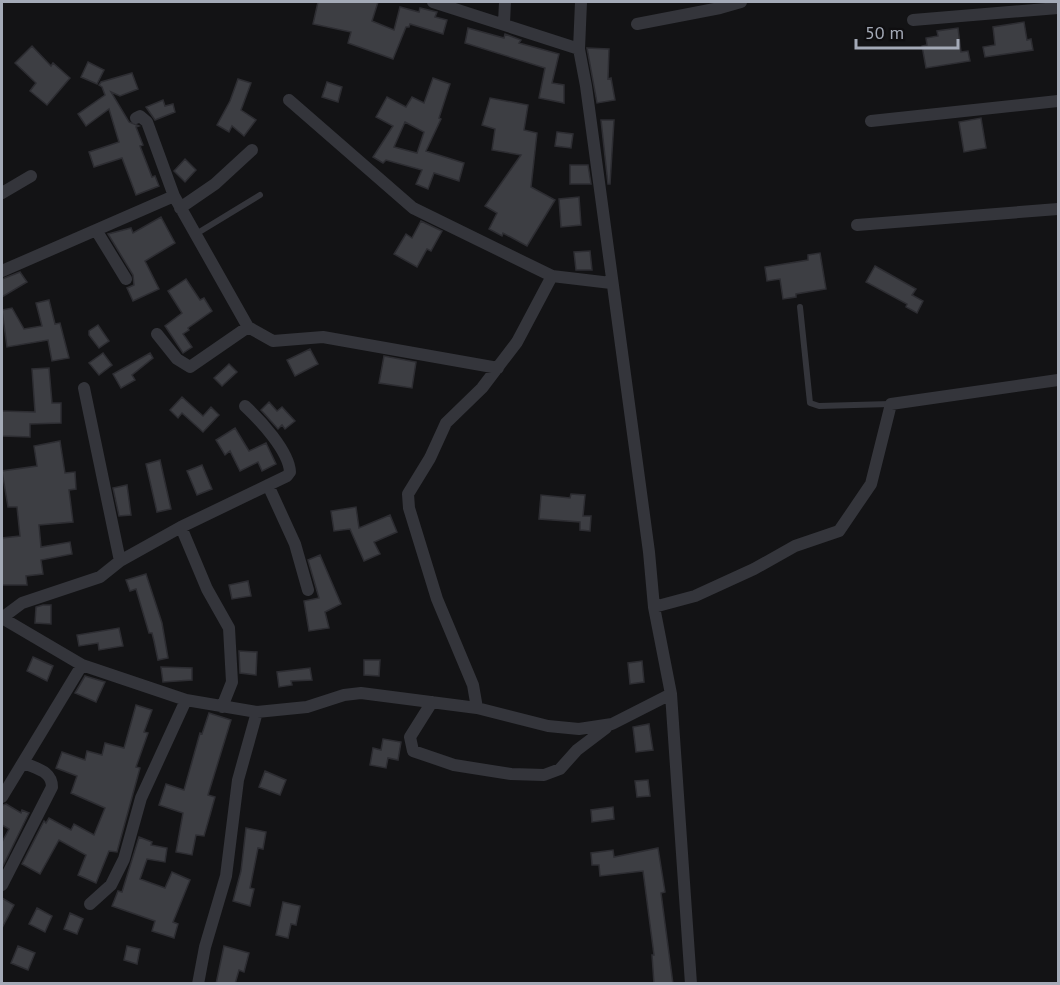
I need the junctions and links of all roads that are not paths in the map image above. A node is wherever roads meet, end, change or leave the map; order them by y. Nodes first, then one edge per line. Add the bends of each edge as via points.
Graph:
1 (433, 2) edge
2 (505, 2) edge
3 (580, 2) edge
4 (741, 2) edge
5 (1059, 8) edge
6 (913, 20) dead end
7 (504, 23) junction
8 (637, 24) dead end
9 (579, 49) junction
10 (289, 100) dead end
11 (1059, 101) edge
12 (136, 118) dead end
13 (871, 121) dead end
14 (252, 150) dead end
15 (31, 176) dead end
16 (2, 193) edge
17 (260, 195) dead end
18 (177, 202) junction
19 (1059, 209) edge
20 (857, 225) dead end
21 (96, 230) junction
22 (195, 234) junction
23 (2, 271) edge
24 (552, 276) junction
25 (126, 279) dead end
26 (611, 283) junction
27 (800, 307) dead end
28 (248, 327) junction
29 (157, 334) dead end
30 (498, 368) junction
31 (1059, 380) edge
32 (84, 388) dead end
33 (891, 405) junction
34 (245, 406) dead end
35 (268, 485) junction
36 (181, 526) junction
37 (120, 561) junction
38 (308, 590) dead end
39 (654, 607) junction
40 (2, 618) edge
41 (82, 665) junction
42 (671, 694) junction
43 (186, 700) junction
44 (432, 702) junction
45 (222, 707) junction
46 (477, 708) junction
47 (257, 712) junction
48 (612, 724) junction
49 (24, 763) junction
50 (2, 797) edge
51 (2, 885) edge
52 (90, 904) dead end
53 (198, 984) edge
54 (692, 984) edge

1 - 7 street
2 - 7 street
3 - 9 street
4 - 8 street
5 - 6 street
7 - 9 street
9 - 26 street
10 - 24 street via 413,208
11 - 13 street
12 - 18 street via 140,116 147,122
14 - 18 street via 214,184
15 - 16 street
17 - 22 lane
18 - 21 street
18 - 22 street
19 - 20 street
21 - 23 street
21 - 25 street
22 - 28 street
24 - 26 street
24 - 30 street via 517,342
26 - 39 street
27 - 33 lane via 810,403
28 - 29 street via 190,367 177,359
28 - 30 street via 273,341 323,338
30 - 46 street via 446,423 408,494 437,599 473,685
31 - 33 street
32 - 37 street
33 - 39 street via 871,484 839,531 795,546 696,596
34 - 35 street via 263,423 290,465 287,476
35 - 36 street
35 - 38 street via 295,544
36 - 37 street
36 - 45 street via 228,628 232,682
37 - 40 street via 100,577 22,603
39 - 42 street
40 - 41 street
41 - 43 street
41 - 49 street
42 - 48 street
42 - 54 street
43 - 45 street
43 - 52 street via 141,798 124,859 111,885
44 - 46 street
44 - 47 street via 351,693 307,707
44 - 48 street via 410,737 413,751 454,765 511,774 553,773
45 - 47 street
46 - 48 street via 556,727 596,728
47 - 53 street via 238,780 226,876
49 - 50 street
49 - 51 street via 48,774 52,787

